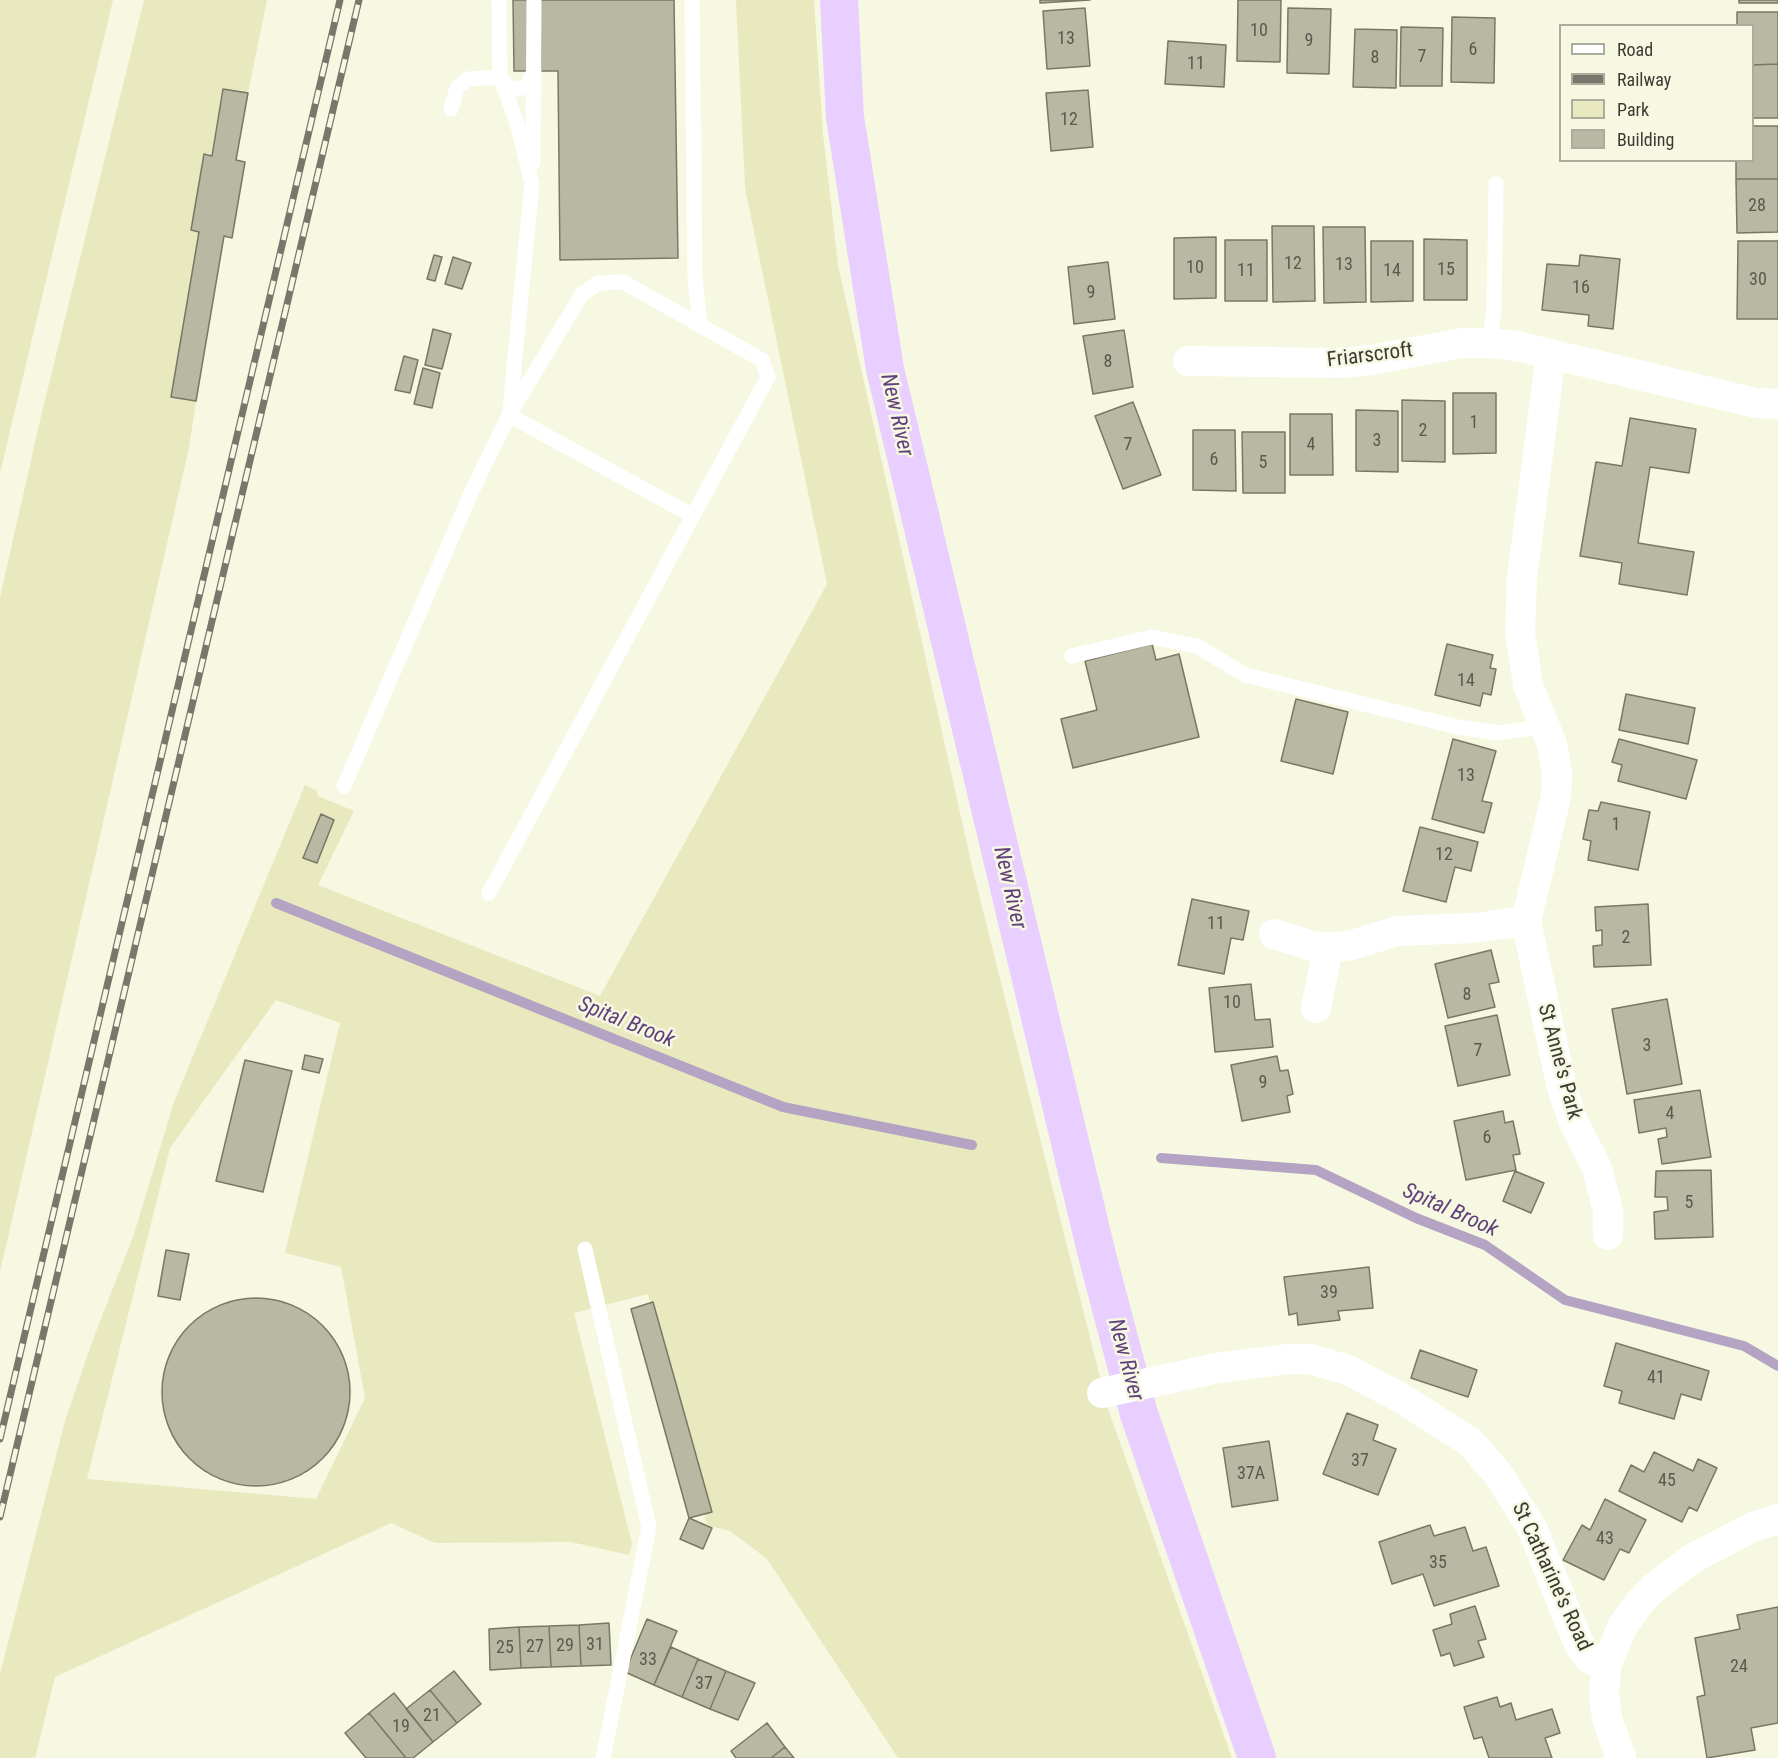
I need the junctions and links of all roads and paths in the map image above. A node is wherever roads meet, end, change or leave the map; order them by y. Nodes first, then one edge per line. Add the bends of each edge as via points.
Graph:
1 (499, 0) edge
2 (534, 0) edge
3 (692, 0) edge
4 (534, 71) junction
5 (500, 77) junction
6 (451, 109) dead end
7 (532, 184) junction
8 (1496, 184) dead end
9 (700, 324) junction
10 (1489, 343) junction
11 (1551, 354) junction
12 (1188, 361) dead end
13 (1778, 404) edge
14 (509, 415) junction
15 (693, 516) junction
16 (1072, 656) dead end
17 (1546, 726) junction
18 (344, 786) dead end
19 (489, 893) dead end
20 (1526, 921) junction
21 (1274, 934) dead end
22 (1328, 948) junction
23 (1316, 1008) dead end
24 (1608, 1235) dead end
25 (585, 1249) dead end
26 (1102, 1393) dead end
27 (1778, 1519) edge
28 (1606, 1667) junction
29 (603, 1758) edge
30 (1621, 1758) edge

1 - 5 lane
2 - 4 lane
3 - 9 lane via 695,279
4 - 5 lane via 528,84 520,89 510,89
4 - 7 lane
5 - 6 lane via 468,79 458,88
5 - 7 lane via 517,123
7 - 14 lane
8 - 10 lane via 1494,311
9 - 14 lane via 623,282 598,283 582,294
9 - 15 lane via 762,360 768,377
10 - 11 street, Friarscroft
10 - 12 street, Friarscroft via 1462,343 1340,363
11 - 13 street, Friarscroft via 1756,403
11 - 17 street, St Anne's Park via 1522,578 1520,633 1528,685
14 - 15 lane
14 - 18 lane via 461,513
15 - 19 lane
16 - 17 lane via 1152,637 1197,646 1245,675 1458,728 1499,733
17 - 20 street, St Anne's Park via 1552,744 1556,797
20 - 22 street via 1397,931
20 - 24 street, St Anne's Park via 1562,1088 1574,1123 1598,1168 1608,1211
21 - 22 street
22 - 23 street
25 - 29 lane via 650,1527
26 - 28 street, St Catharine's Road via 1217,1368 1288,1359 1327,1364 1367,1379 1457,1433 1484,1456 1522,1509 1579,1644 1589,1658
27 - 28 street, St Catharine's Road via 1753,1527 1693,1558 1655,1587 1622,1627
28 - 30 street, St Catharine's Road via 1604,1704

